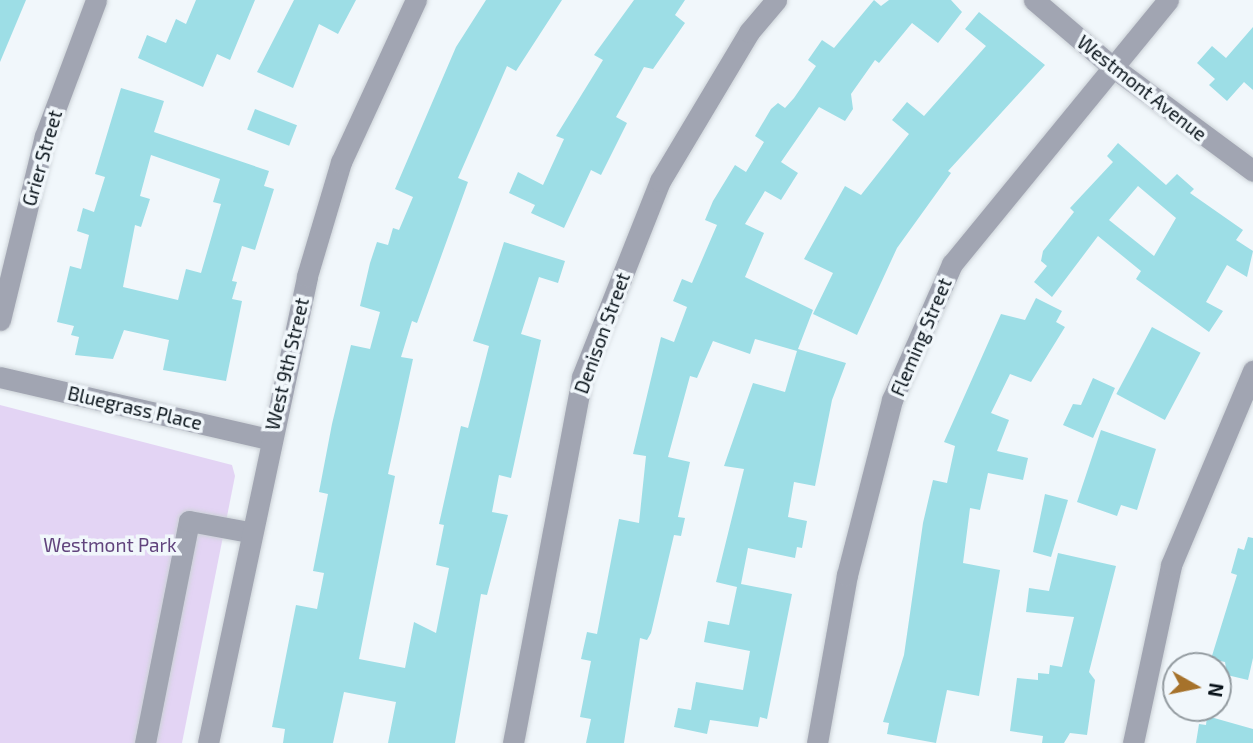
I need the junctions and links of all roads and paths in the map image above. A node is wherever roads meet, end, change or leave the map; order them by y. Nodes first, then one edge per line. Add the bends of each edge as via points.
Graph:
1 (96, 0) edge
2 (416, 0) edge
3 (776, 0) edge
4 (1034, 0) edge
5 (1168, 0) edge
6 (1110, 65) junction
7 (1253, 171) edge
8 (0, 320) edge
9 (1253, 371) edge
10 (0, 377) edge
11 (269, 439) junction
12 (249, 532) junction
13 (145, 743) edge
14 (208, 743) edge
15 (513, 743) edge
16 (817, 743) edge
17 (1133, 743) edge

1 - 8 street, Grier Street via 45,136
2 - 11 street, West 9th Street via 341,162
3 - 15 street, Denison Street via 749,32 660,181 582,377
4 - 6 street, Westmont Avenue
5 - 6 street, Fleming Street
6 - 7 street, Westmont Avenue
6 - 16 street, Fleming Street via 952,264 892,400 847,575
9 - 17 street via 1171,565
10 - 11 street, Bluegrass Place
11 - 12 street, West 9th Street
12 - 13 street via 189,521
12 - 14 street, West 9th Street

